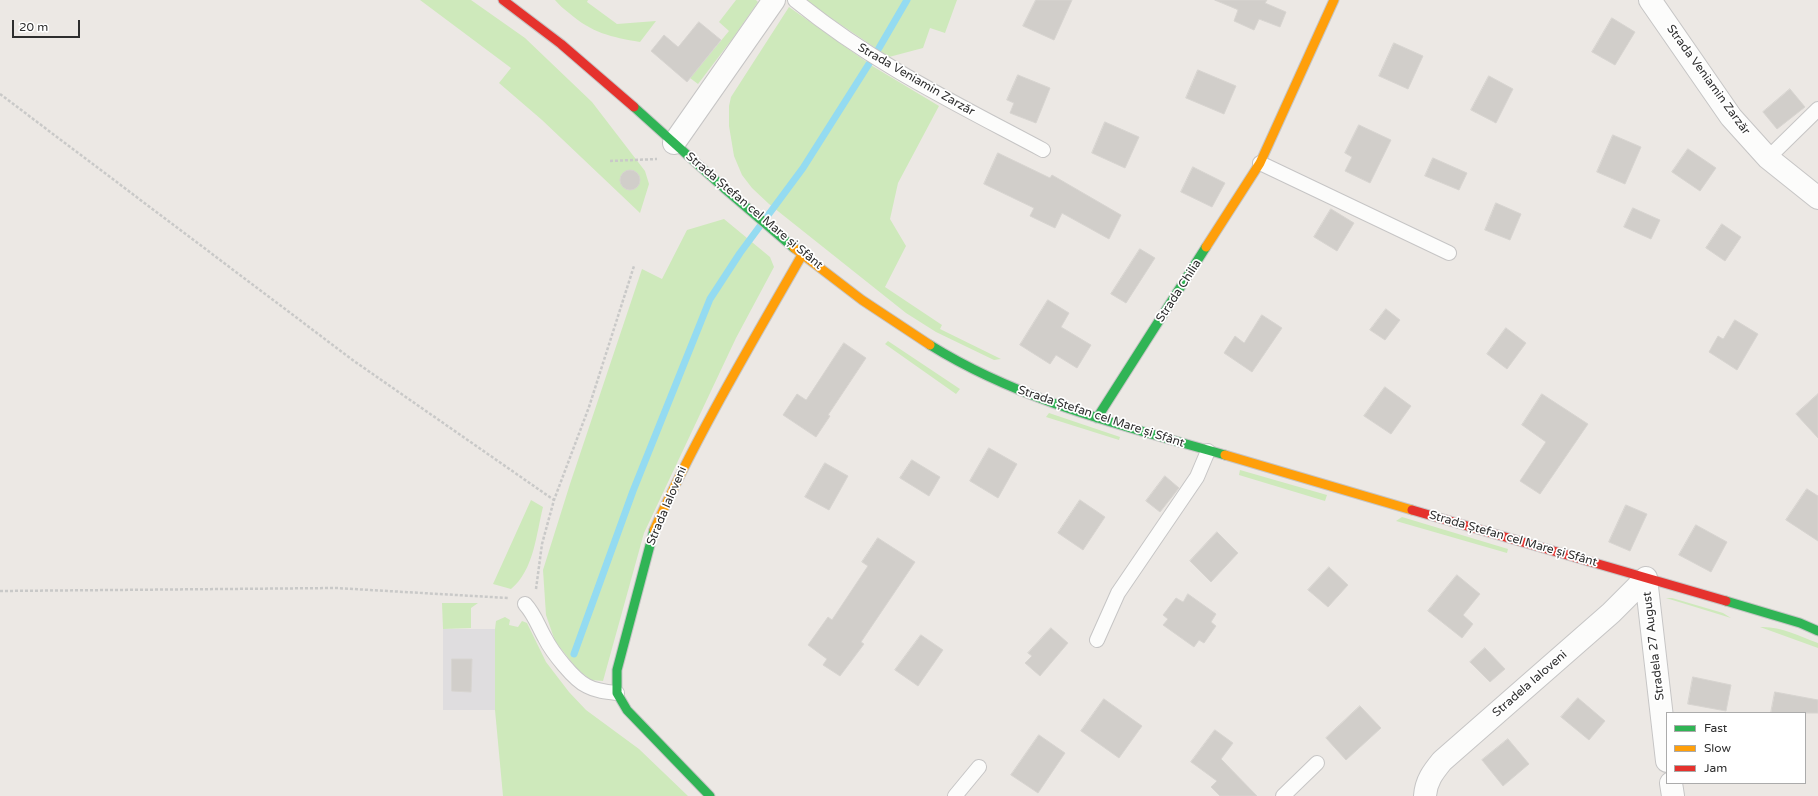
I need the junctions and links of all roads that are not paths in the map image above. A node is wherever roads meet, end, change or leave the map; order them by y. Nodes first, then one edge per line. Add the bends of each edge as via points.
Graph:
1 (503, 0) edge
2 (774, 0) edge
3 (794, 0) edge
4 (1334, 0) edge
5 (1650, 0) edge
6 (1818, 109) edge
7 (674, 143) junction
8 (1043, 150) dead end
9 (1768, 158) junction
10 (1260, 163) junction
11 (1818, 198) edge
12 (1449, 253) dead end
13 (802, 255) junction
14 (1097, 418) junction
15 (1208, 451) junction
16 (1646, 578) junction
17 (529, 609) road end
18 (1818, 631) edge
19 (1097, 640) dead end
20 (617, 693) junction
21 (1666, 752) edge
22 (1317, 763) dead end
23 (979, 767) dead end
24 (1670, 784) edge
25 (710, 796) edge
26 (955, 796) edge
27 (1283, 796) edge
28 (1425, 796) edge
29 (1673, 796) edge

1 - 7 main road, Strada Ștefan cel Mare și Sfânt via 578,58
2 - 7 street
3 - 8 lane, Strada Veniamin Zarzăr via 880,62
4 - 10 main road, Strada Chilia
5 - 9 street, Strada Veniamin Zarzăr via 1731,117
6 - 9 lane
7 - 13 main road, Strada Ștefan cel Mare și Sfânt
9 - 11 street, Strada Veniamin Zarzăr
10 - 12 lane
10 - 14 main road, Strada Chilia
13 - 14 main road, Strada Ștefan cel Mare și Sfânt via 897,324 952,358 990,378
13 - 20 main road, Strada Ialoveni via 721,395 680,473 651,537 617,670
14 - 15 main road, Strada Ștefan cel Mare și Sfânt
15 - 16 main road, Strada Ștefan cel Mare și Sfânt
15 - 19 lane via 1196,477 1116,597
16 - 18 main road, Strada Ștefan cel Mare și Sfânt via 1800,623
16 - 21 street, Stradela 27 August
16 - 28 street, Stradela Ialoveni via 1611,613 1442,761 1426,786
17 - 20 lane via 559,660 586,686 599,691
20 - 25 main road via 627,710
22 - 27 lane
23 - 26 lane
24 - 29 street

